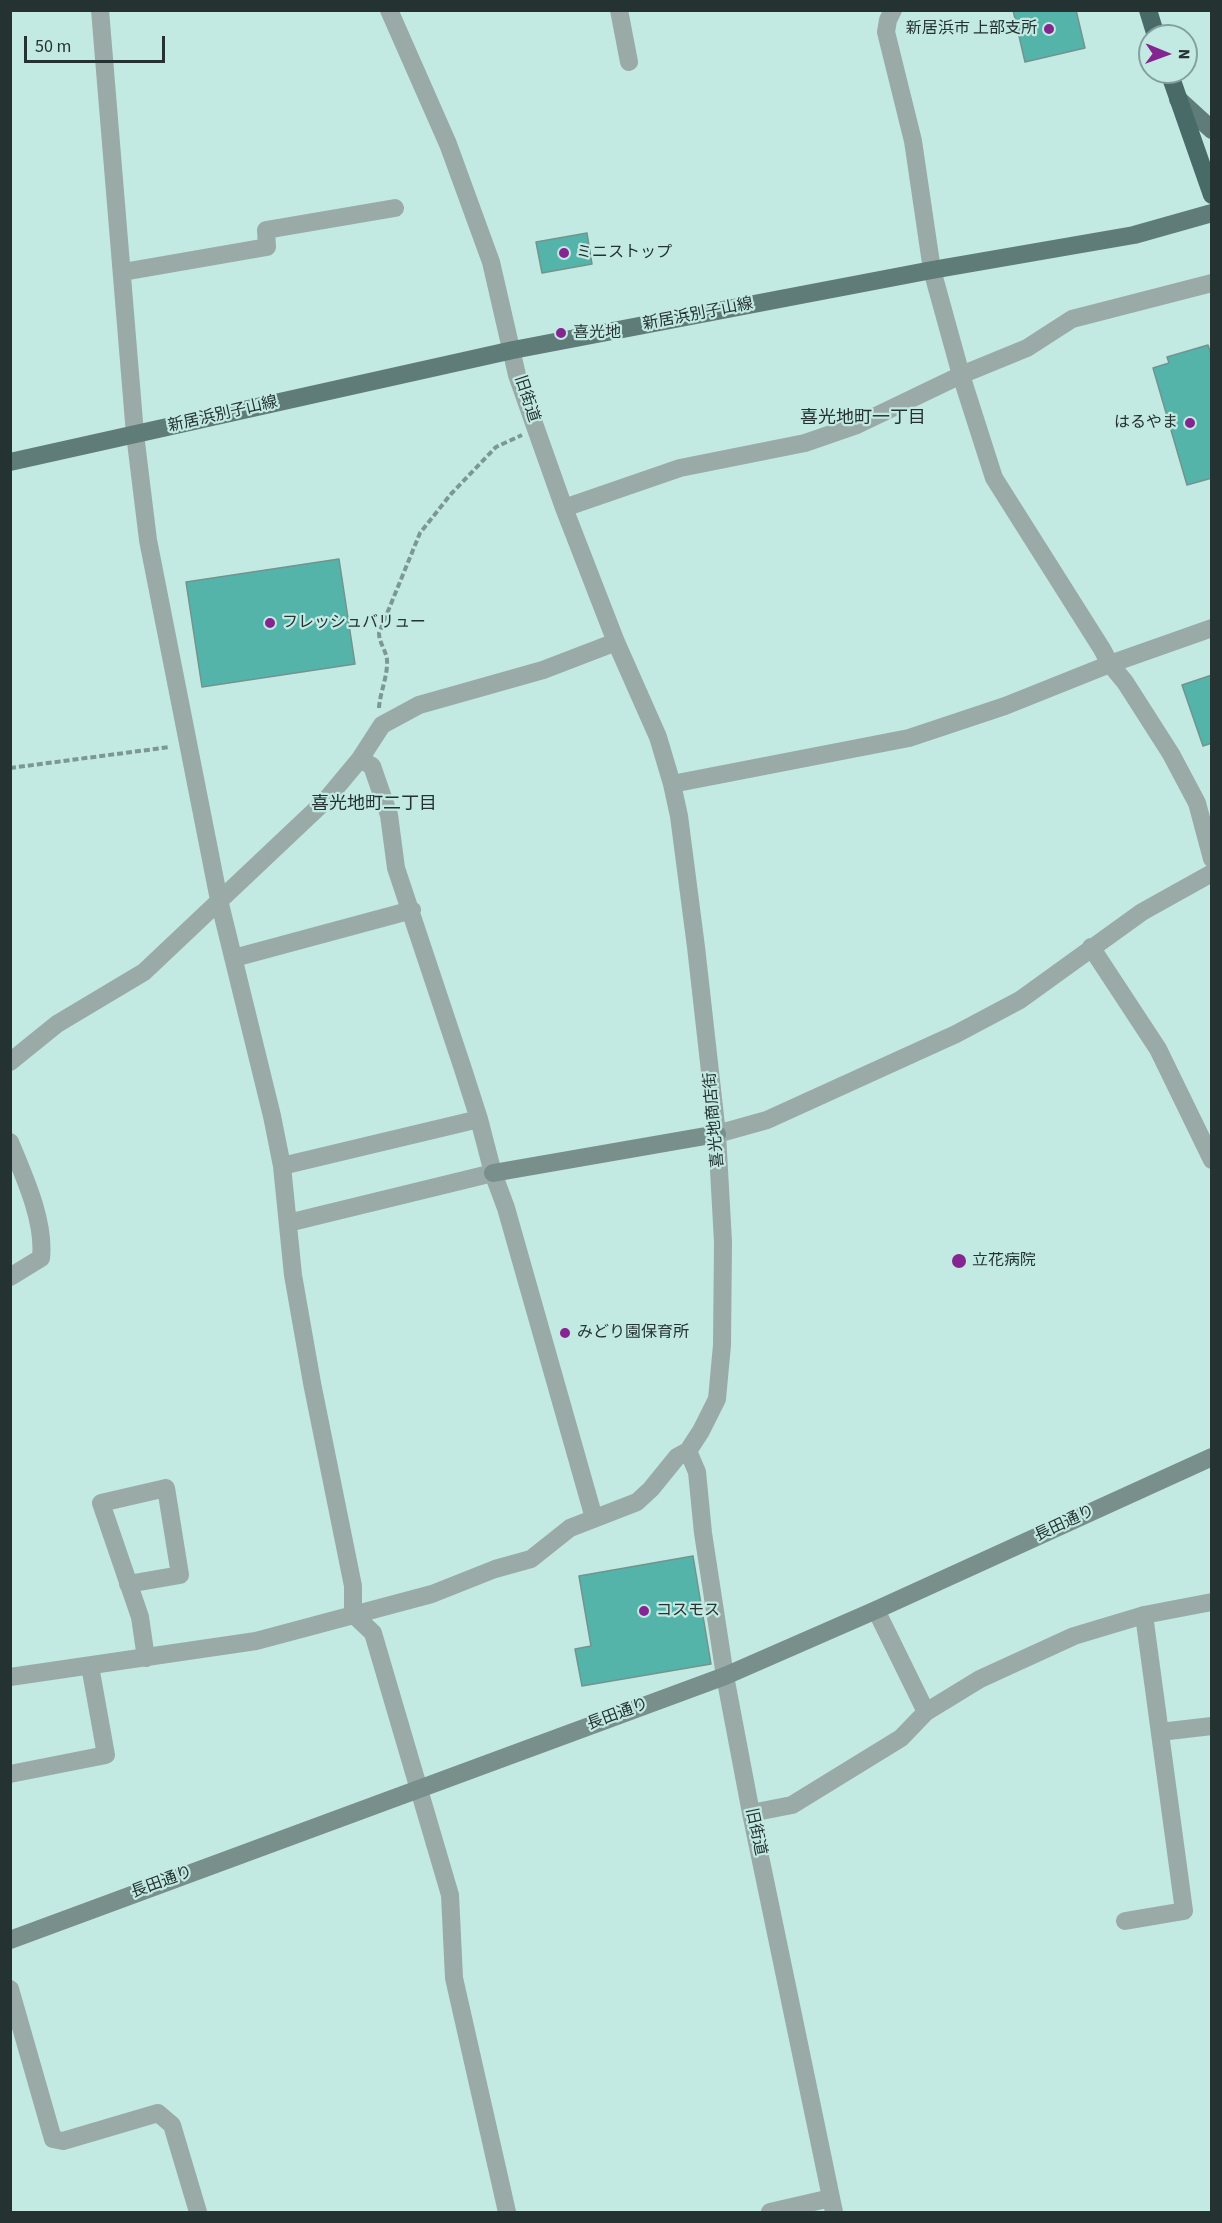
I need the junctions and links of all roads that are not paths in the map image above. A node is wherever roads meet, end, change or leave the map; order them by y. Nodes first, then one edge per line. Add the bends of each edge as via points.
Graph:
1 (100, 10) edge
2 (389, 10) edge
3 (619, 10) edge
4 (893, 10) edge
5 (629, 62) dead end
6 (1173, 84) edge
7 (1178, 99) junction
8 (1212, 130) edge
9 (1212, 195) edge
10 (394, 208) dead end
11 (1212, 213) edge
12 (932, 270) junction
13 (123, 272) junction
14 (1212, 283) edge
15 (513, 350) junction
16 (961, 375) junction
17 (135, 434) junction
18 (10, 462) edge
19 (564, 508) junction
20 (1212, 628) edge
21 (616, 642) junction
22 (1110, 664) junction
23 (360, 759) junction
24 (672, 784) junction
25 (1212, 858) edge
26 (1212, 873) edge
27 (219, 900) junction
28 (412, 910) junction
29 (1091, 947) junction
30 (234, 958) junction
31 (10, 1062) edge
32 (479, 1119) junction
33 (717, 1134) junction
34 (10, 1142) edge
35 (1212, 1160) edge
36 (282, 1166) junction
37 (493, 1173) junction
38 (288, 1223) junction
39 (10, 1277) edge
40 (688, 1451) junction
41 (1212, 1456) edge
42 (594, 1518) junction
43 (128, 1584) junction
44 (1212, 1602) edge
45 (876, 1610) junction
46 (353, 1614) junction
47 (1144, 1615) junction
48 (146, 1658) junction
49 (90, 1666) junction
50 (725, 1676) junction
51 (10, 1677) edge
52 (926, 1712) junction
53 (1212, 1726) edge
54 (1160, 1732) junction
55 (10, 1774) edge
56 (417, 1789) junction
57 (751, 1813) junction
58 (1125, 1921) dead end
59 (10, 1940) edge
60 (10, 1989) edge
61 (833, 2205) edge
62 (198, 2212) edge
63 (507, 2212) edge
64 (770, 2212) edge

1 - 13 street
2 - 15 street, 旧街道 via 448,144 491,262
3 - 5 street
4 - 12 street via 886,32 913,141
6 - 7 highway
7 - 8 main road
7 - 9 highway
10 - 13 street via 266,230 267,247
11 - 12 main road, 新居浜別子山線 via 1134,235
12 - 15 main road, 新居浜別子山線
12 - 16 street
13 - 17 street
14 - 16 street via 1072,319 1027,348
15 - 17 main road, 新居浜別子山線
15 - 19 street, 旧街道 via 517,375
16 - 19 street via 857,425 805,443 680,468
16 - 22 street via 994,478
17 - 18 main road, 新居浜別子山線
17 - 27 street via 148,540
19 - 21 street, 旧街道
20 - 22 street
21 - 23 street via 543,670 419,705 382,725
21 - 24 street, 旧街道 via 658,737
22 - 24 street via 1005,706 909,738
22 - 25 street via 1166,745 1197,802
23 - 27 street via 325,801
23 - 28 street via 372,766 389,815 396,868
24 - 33 street, 喜光地商店街 via 696,947
26 - 29 street via 1142,912
27 - 30 street
27 - 31 street via 144,972 57,1024
28 - 30 street
28 - 32 street
29 - 33 street via 1020,1000 956,1034 767,1120
29 - 35 street via 1158,1048
30 - 36 street
32 - 36 street
32 - 37 street
33 - 37 street
33 - 40 street, 喜光地商店街 via 723,1242 722,1345 717,1399
34 - 39 street via 31,1194 42,1246 41,1258
36 - 38 street
37 - 38 street
37 - 42 street
38 - 46 street via 312,1383 353,1586
40 - 42 street, 喜光地商店街 via 677,1457 636,1502
40 - 50 street, 旧街道 via 697,1472
41 - 45 street, 長田通り
42 - 46 street, 喜光地商店街 via 570,1528 531,1559 432,1594
43 - 43 street via 101,1503 166,1488 180,1575
43 - 48 street via 140,1617
44 - 47 street
45 - 50 street, 長田通り
45 - 52 street
46 - 48 street, 喜光地商店街 via 256,1641
46 - 56 street via 372,1633
47 - 52 street via 1074,1636 980,1679
47 - 54 street
48 - 49 street, 喜光地商店街
49 - 51 street, 喜光地商店街
49 - 55 street via 106,1755
50 - 56 street, 長田通り
50 - 57 street, 旧街道
52 - 57 street via 901,1738 792,1805
53 - 54 street
54 - 58 street via 1184,1911
56 - 59 street, 長田通り
56 - 63 street via 450,1895 454,1978
57 - 61 street, 旧街道
60 - 62 street via 53,2139 63,2141 158,2113 172,2125
61 - 64 street

